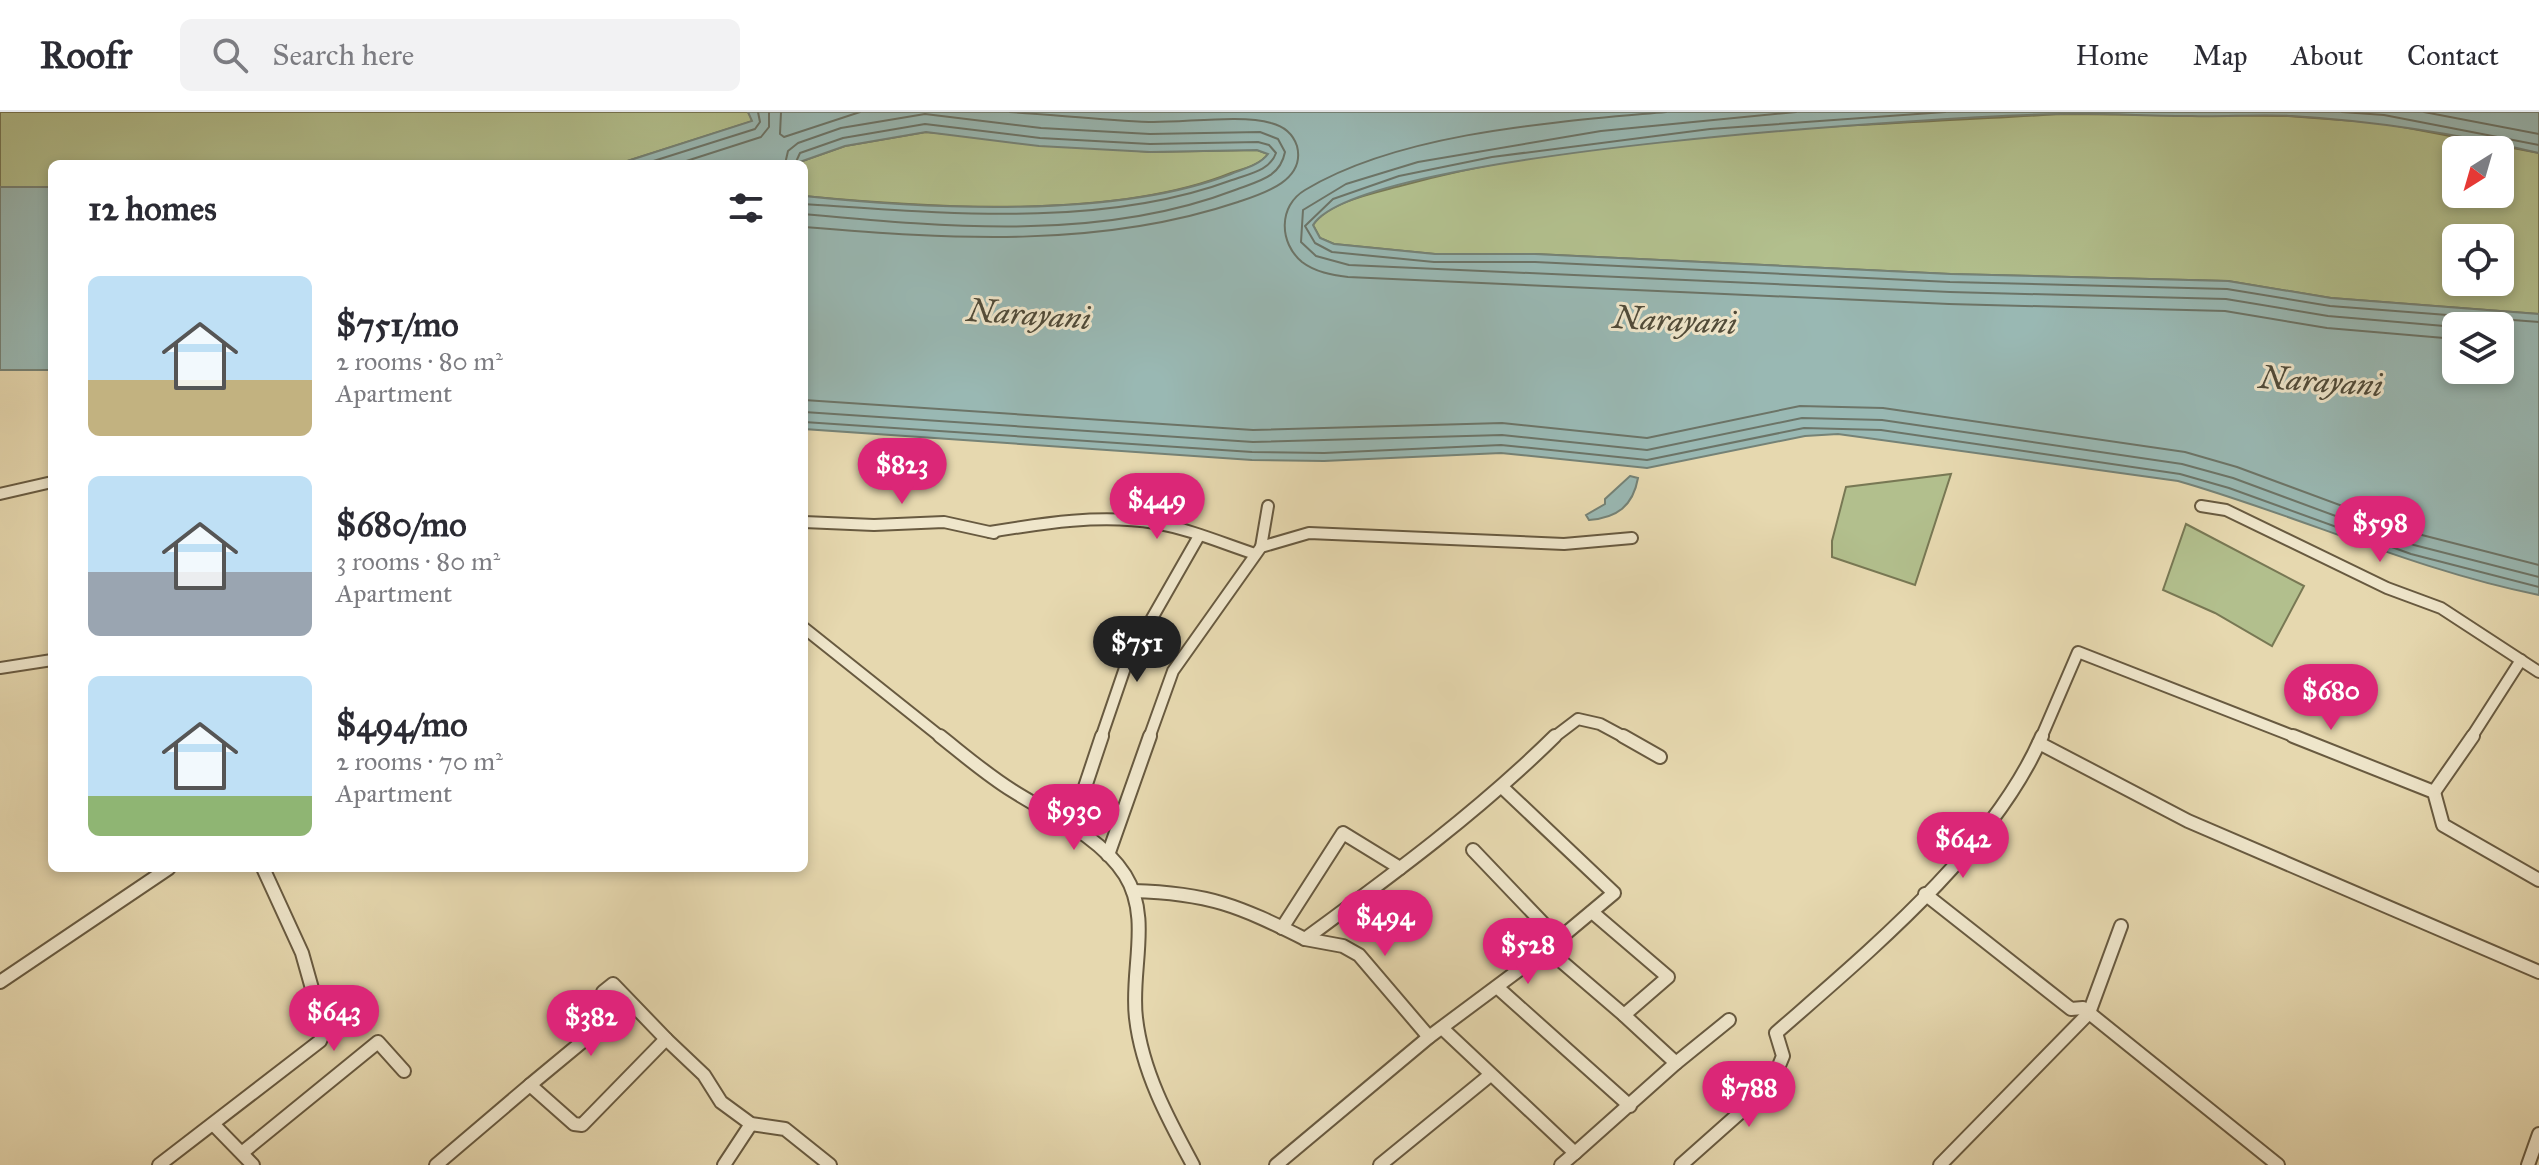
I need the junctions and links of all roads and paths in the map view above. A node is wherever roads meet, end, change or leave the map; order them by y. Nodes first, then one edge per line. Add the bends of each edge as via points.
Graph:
1 (48, 483) edge
2 (0, 494) edge
3 (1268, 506) dead end
4 (2201, 506) dead end
5 (808, 522) edge
6 (1199, 536) junction
7 (1632, 538) dead end
8 (1258, 550) junction
9 (808, 632) edge
10 (2521, 660) junction
11 (48, 661) edge
12 (0, 668) edge
13 (2539, 672) edge
14 (2039, 743) junction
15 (1660, 757) dead end
16 (1503, 788) junction
17 (2434, 792) junction
18 (1071, 829) junction
19 (1473, 850) dead end
20 (1108, 855) junction
21 (1400, 868) junction
22 (163, 872) edge
23 (265, 872) edge
24 (2539, 880) edge
25 (1133, 891) junction
26 (1925, 894) junction
27 (1592, 912) junction
28 (2121, 926) dead end
29 (1282, 928) junction
30 (1305, 939) junction
31 (1559, 940) junction
32 (1547, 949) junction
33 (2539, 972) edge
34 (0, 982) edge
35 (1497, 987) junction
36 (603, 992) dead end
37 (629, 1003) junction
38 (2089, 1013) junction
39 (1624, 1015) junction
40 (1729, 1020) dead end
41 (1442, 1028) junction
42 (1429, 1037) junction
43 (666, 1039) junction
44 (1676, 1063) junction
45 (404, 1071) dead end
46 (1489, 1076) junction
47 (530, 1085) junction
48 (1630, 1106) junction
49 (213, 1124) junction
50 (751, 1124) junction
51 (2539, 1134) edge
52 (243, 1152) junction
53 (1575, 1153) junction
54 (159, 1165) edge
55 (253, 1165) edge
56 (436, 1165) edge
57 (724, 1165) edge
58 (830, 1165) edge
59 (1193, 1165) edge
60 (1276, 1165) edge
61 (1380, 1165) edge
62 (1561, 1165) edge
63 (1681, 1165) edge
64 (1940, 1165) edge
65 (2278, 1165) edge
66 (2528, 1165) edge

1 - 2 street
3 - 8 street
4 - 10 street via 2237,515 2387,588 2441,608
5 - 6 street via 944,522 993,532 1061,520 1130,521
6 - 8 street
6 - 18 street via 1127,662
7 - 8 street via 1564,544 1309,533
8 - 20 street via 1173,671
9 - 18 street via 999,782
10 - 13 street
10 - 17 street
11 - 12 street
14 - 17 street via 2078,652
14 - 26 street via 1985,831
14 - 33 street via 2188,821
15 - 16 street via 1600,724 1578,719
16 - 21 street
16 - 27 street via 1614,893
17 - 24 street via 2443,825
18 - 20 street
19 - 31 street
20 - 25 street
21 - 29 street via 1343,833
21 - 30 street
22 - 34 street
23 - 49 street via 302,953 324,1031 320,1041
25 - 29 street via 1216,899
25 - 59 street via 1139,922 1138,1031
26 - 38 street via 2071,1009
26 - 63 street via 1776,1033 1783,1056 1771,1085
27 - 31 street
27 - 39 street via 1668,977
28 - 38 street
29 - 30 street
30 - 42 street via 1333,942 1359,955
31 - 32 street
32 - 35 street
32 - 39 street
35 - 41 street
35 - 48 street
36 - 37 street via 613,984
37 - 43 street
37 - 47 street
38 - 64 street
38 - 65 street
39 - 44 street
40 - 44 street
41 - 42 street
41 - 46 street
42 - 60 street
43 - 47 street via 582,1125 574,1124
43 - 50 street via 704,1075 721,1102
44 - 48 street
45 - 52 street via 378,1042
46 - 53 street
46 - 61 street
47 - 56 street
48 - 53 street
49 - 52 street
49 - 54 street
50 - 57 street
50 - 58 street via 785,1129
51 - 66 street
52 - 55 street
53 - 62 street

